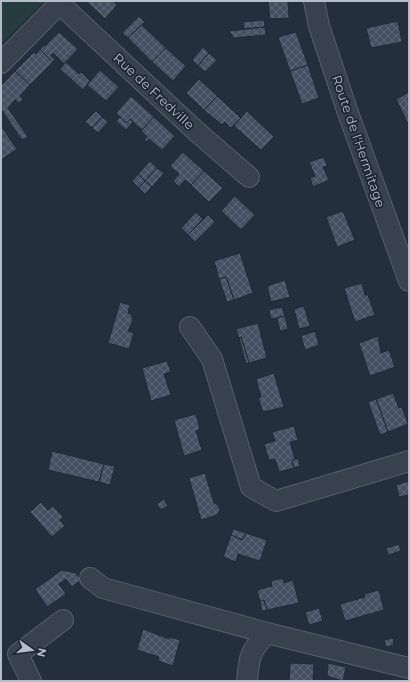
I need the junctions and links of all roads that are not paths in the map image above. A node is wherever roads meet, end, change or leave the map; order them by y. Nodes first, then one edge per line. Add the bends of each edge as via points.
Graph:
1 (314, 1) edge
2 (61, 2) edge
3 (1, 63) edge
4 (250, 177) dead end
5 (409, 281) edge
6 (190, 327) dead end
7 (409, 461) edge
8 (90, 578) dead end
9 (62, 620) dead end
10 (267, 633) junction
11 (409, 668) edge
12 (31, 681) edge
13 (247, 681) edge

1 - 5 street, Route de l'Hermitage via 319,26 347,110
2 - 3 street
2 - 4 street, Rue de Fredville via 197,132
6 - 7 street via 212,359 251,487 276,501
8 - 10 street via 103,588
9 - 12 street via 18,654
10 - 11 street
10 - 13 street via 254,646 248,662

